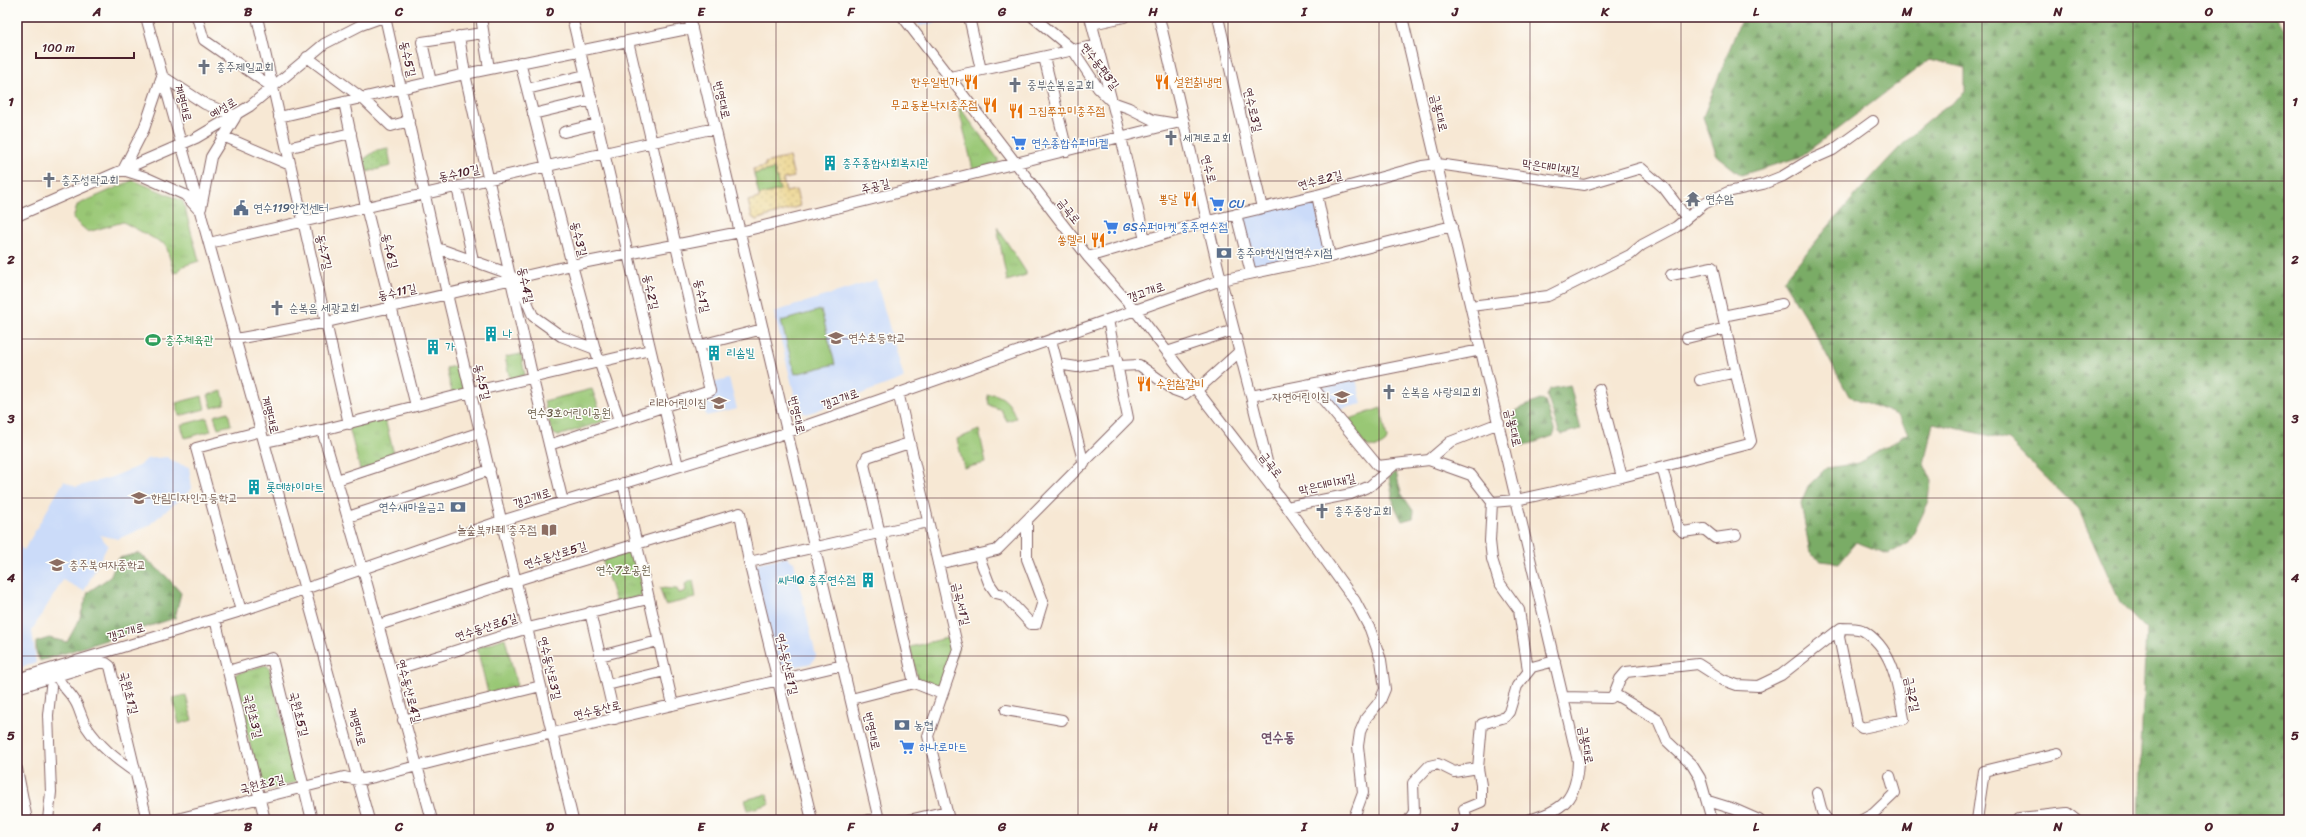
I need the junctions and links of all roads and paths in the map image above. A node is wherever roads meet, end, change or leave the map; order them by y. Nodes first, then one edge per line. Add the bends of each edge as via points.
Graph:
1 (146, 17) edge
2 (197, 17) edge
3 (257, 17) edge
4 (384, 17) edge
5 (481, 17) edge
6 (572, 17) edge
7 (689, 17) edge
8 (903, 17) edge
9 (969, 17) edge
10 (1124, 17) edge
11 (1159, 17) edge
12 (1218, 17) edge
13 (1402, 17) edge
14 (1037, 18) edge
15 (1091, 21) edge
16 (692, 28) junction
17 (483, 33) junction
18 (459, 36) junction
19 (628, 41) junction
20 (1097, 45) junction
21 (1072, 50) junction
22 (579, 51) junction
23 (307, 56) junction
24 (1044, 56) junction
25 (520, 62) junction
26 (489, 69) junction
27 (981, 70) junction
28 (465, 74) junction
29 (585, 75) junction
30 (162, 76) junction
31 (950, 78) junction
32 (431, 82) junction
33 (272, 87) junction
34 (401, 89) junction
35 (527, 89) junction
36 (362, 98) junction
37 (592, 100) junction
38 (344, 102) junction
39 (1112, 102) junction
40 (533, 114) junction
41 (236, 116) junction
42 (279, 117) junction
43 (409, 121) junction
44 (1873, 121) dead end
45 (1180, 122) junction
46 (597, 124) junction
47 (715, 128) junction
48 (564, 132) dead end
49 (351, 133) junction
50 (223, 136) junction
51 (1121, 137) junction
52 (651, 144) junction
53 (182, 145) junction
54 (287, 148) junction
55 (1067, 151) junction
56 (605, 154) junction
57 (1016, 164) junction
58 (1438, 164) junction
59 (290, 165) junction
60 (548, 167) junction
61 (123, 170) junction
62 (488, 180) junction
63 (457, 188) junction
64 (425, 194) junction
65 (1317, 195) junction
66 (366, 207) junction
67 (1262, 208) junction
68 (200, 211) junction
69 (1236, 214) junction
70 (17, 216) edge
71 (1686, 217) junction
72 (304, 221) junction
73 (1208, 221) junction
74 (1452, 226) junction
75 (740, 232) junction
76 (1145, 240) junction
77 (209, 243) junction
78 (676, 244) junction
79 (437, 248) junction
80 (629, 253) junction
81 (1330, 256) junction
82 (1088, 257) junction
83 (473, 260) junction
84 (572, 265) junction
85 (1251, 273) junction
86 (1671, 275) dead end
87 (513, 277) junction
88 (1221, 280) junction
89 (447, 294) junction
90 (1782, 304) dead end
91 (390, 306) junction
92 (1471, 306) junction
93 (1134, 310) junction
94 (1723, 316) junction
95 (1108, 320) junction
96 (327, 322) junction
97 (1726, 328) junction
98 (763, 329) junction
99 (1234, 330) junction
100 (1687, 338) dead end
101 (236, 339) junction
102 (1051, 340) junction
103 (700, 345) junction
104 (595, 349) junction
105 (650, 350) junction
106 (1481, 350) junction
107 (1167, 352) junction
108 (1239, 352) junction
109 (600, 362) junction
110 (1118, 363) junction
111 (1057, 364) junction
112 (1736, 372) junction
113 (533, 379) junction
114 (1700, 380) dead end
115 (1311, 385) junction
116 (1196, 389) junction
117 (1599, 389) dead end
118 (471, 392) junction
119 (898, 392) junction
120 (1251, 396) junction
121 (663, 405) junction
122 (416, 406) junction
123 (619, 420) junction
124 (1499, 423) junction
125 (349, 424) junction
126 (322, 430) junction
127 (261, 431) junction
128 (480, 432) junction
129 (788, 432) junction
130 (264, 442) junction
131 (909, 443) junction
132 (549, 445) junction
133 (1429, 460) junction
134 (1084, 464) junction
135 (1395, 464) junction
136 (678, 466) junction
137 (1662, 467) junction
138 (490, 470) junction
139 (1622, 478) junction
140 (337, 480) junction
141 (623, 483) junction
142 (1274, 490) junction
143 (1516, 500) junction
144 (563, 502) junction
145 (1492, 502) junction
146 (1287, 507) junction
147 (740, 513) joint
148 (348, 517) junction
149 (1027, 520) junction
150 (503, 521) junction
151 (928, 522) junction
152 (880, 533) junction
153 (1736, 535) dead end
154 (636, 543) junction
155 (815, 548) junction
156 (978, 554) junction
157 (749, 562) junction
158 (938, 564) junction
159 (363, 568) junction
160 (517, 580) junction
161 (305, 590) junction
162 (648, 599) junction
163 (241, 611) junction
164 (590, 612) junction
165 (215, 619) junction
166 (378, 625) junction
167 (528, 628) junction
168 (1841, 628) junction
169 (658, 642) junction
170 (600, 656) junction
171 (1555, 661) junction
172 (843, 665) junction
173 (1528, 670) junction
174 (228, 671) junction
175 (391, 671) junction
176 (665, 671) junction
177 (57, 676) junction
178 (17, 679) edge
179 (778, 680) junction
180 (914, 683) junction
181 (607, 685) junction
182 (56, 686) junction
183 (541, 686) junction
184 (17, 688) edge
185 (942, 694) junction
186 (1614, 694) junction
187 (1564, 697) junction
188 (851, 699) junction
189 (673, 705) junction
190 (1006, 710) dead end
191 (615, 719) junction
192 (403, 720) junction
193 (1062, 720) dead end
194 (552, 734) junction
195 (2058, 753) dead end
196 (417, 767) junction
197 (1478, 768) junction
198 (17, 769) edge
199 (135, 772) junction
200 (1890, 776) dead end
201 (358, 780) junction
202 (304, 787) junction
203 (1817, 793) dead end
204 (260, 798) junction
205 (1708, 801) junction
206 (948, 815) edge
207 (879, 819) edge
208 (27, 820) edge
209 (48, 820) edge
210 (147, 820) edge
211 (173, 820) edge
212 (265, 820) edge
213 (312, 820) edge
214 (369, 820) edge
215 (432, 820) edge
216 (573, 820) edge
217 (812, 820) edge
218 (868, 820) edge
219 (909, 820) edge
220 (1353, 820) edge
221 (1409, 820) edge
222 (1467, 820) edge
223 (1528, 820) edge
224 (1712, 820) edge
225 (1759, 820) edge
226 (1827, 820) edge
227 (1862, 820) edge
228 (1977, 820) edge
229 (2018, 820) edge
230 (2076, 820) edge

1 - 30 street, 계명대로
2 - 33 street via 204,40
3 - 33 street, 동수7길
4 - 23 street, 예성로 via 340,35
4 - 34 street, 동수5길
5 - 17 street
6 - 22 street, 동수2길
7 - 16 street, 번영대로
8 - 31 street, 금곡로
9 - 27 street
10 - 15 street
11 - 45 street, 연수로
12 - 67 street, 연수로3길
13 - 58 street, 금봉대로
14 - 21 street, 연수동편3길
15 - 20 street
16 - 19 street
16 - 47 street, 번영대로
17 - 18 street
17 - 26 street
18 - 28 street, 동수4길
18 - 32 street via 422,42
19 - 22 street
19 - 52 street, 동수1길
20 - 21 street
20 - 39 street
21 - 24 street
21 - 39 street, 연수동편3길 via 1098,88
22 - 25 street
22 - 29 street, 동수2길
23 - 33 street, 예성로
23 - 36 street
24 - 27 street
24 - 55 street
25 - 26 street
25 - 35 street, 동수3길
26 - 28 street
27 - 31 street
28 - 32 street
28 - 62 street, 동수4길
29 - 35 street
29 - 37 street, 동수2길
30 - 41 street via 205,104
30 - 53 street, 계명대로
30 - 61 street via 144,129
31 - 57 street, 금곡로
32 - 34 street
33 - 41 street, 예성로
33 - 42 street, 동수7길
34 - 36 street
34 - 43 street, 동수5길
35 - 40 street, 동수3길
36 - 38 street
36 - 43 street via 391,126
37 - 40 street
37 - 46 street, 동수2길
38 - 42 street
38 - 49 street, 동수6길
39 - 45 street, 연수동편3길 via 1153,120
39 - 51 street
40 - 60 street, 동수3길
41 - 50 street
41 - 53 street, 예성로
42 - 54 street, 동수7길
43 - 64 street, 동수5길
44 - 71 street via 1833,150 1783,176 1763,184 1728,192
45 - 51 street
45 - 73 street, 연수로
46 - 48 street
46 - 56 street, 동수2길
47 - 52 street, 동수10길
47 - 75 street, 번영대로
49 - 54 street
49 - 66 street, 동수6길
50 - 59 street
50 - 68 street via 211,157
51 - 55 street
51 - 76 street
52 - 56 street, 동수10길
52 - 78 street, 동수1길
53 - 61 street, 예성로
53 - 68 street, 계명대로
54 - 59 street, 동수7길
55 - 57 street
56 - 60 street, 동수10길
56 - 80 street, 동수2길
57 - 75 street, 주공길
57 - 82 street, 금곡로
58 - 65 street, 연수로2길 via 1422,166
58 - 71 street, 막은대미재길 via 1584,185 1641,168 1664,188
58 - 74 street, 금봉대로
59 - 72 street, 동수7길
60 - 62 street, 동수10길
60 - 84 street, 동수3길
61 - 68 street via 185,195
61 - 70 street, 예성로
62 - 63 street, 동수10길
62 - 87 street, 동수4길
63 - 64 street, 동수10길
63 - 83 street
64 - 66 street, 동수10길
64 - 79 street, 동수5길
65 - 67 street, 연수로2길
65 - 81 street
66 - 72 street, 동수10길
66 - 91 street, 동수6길
67 - 69 street, 연수로2길
68 - 77 street, 계명대로
69 - 73 street, 연수로2길
69 - 85 street
71 - 92 street via 1676,227 1642,245 1630,255 1548,296
72 - 77 street, 동수10길
72 - 96 street, 동수7길
73 - 76 street, 연수로2길
73 - 88 street, 연수로
74 - 81 street, 갱고개로
74 - 92 street, 금봉대로
75 - 78 street, 동수11길
75 - 98 street, 번영대로
76 - 82 street, 연수로2길
77 - 101 street, 계명대로
78 - 80 street, 동수11길
78 - 103 street, 동수1길
79 - 83 street
79 - 89 street, 동수5길
80 - 84 street, 동수11길
80 - 105 street, 동수2길
81 - 85 street, 갱고개로
82 - 93 street, 금곡로
83 - 87 street
84 - 87 street, 동수11길
84 - 104 street, 동수3길
85 - 88 street, 갱고개로
86 - 94 street via 1712,267
87 - 89 street, 동수11길
87 - 104 street via 533,316 561,336
87 - 113 street, 동수4길
88 - 93 street, 갱고개로
88 - 99 street, 연수로
89 - 91 street, 동수11길
89 - 118 street, 동수5길
90 - 94 street
91 - 96 street, 동수11길
91 - 122 street, 동수6길
92 - 106 street, 금봉대로
93 - 95 street, 갱고개로
93 - 107 street, 금곡로
94 - 97 street
95 - 102 street, 갱고개로
95 - 110 street
96 - 101 street, 동수11길
96 - 125 street, 동수7길
97 - 100 street
97 - 112 street
98 - 103 street
98 - 129 street, 번영대로
99 - 107 street
99 - 108 street, 연수로
101 - 127 street, 계명대로
102 - 111 street
102 - 119 street, 갱고개로
103 - 121 street, 동수1길 via 710,391
104 - 109 street, 동수3길
105 - 109 street
105 - 121 street, 동수2길
106 - 115 street
106 - 124 street, 금봉대로
107 - 116 street, 금곡로
108 - 116 street
108 - 120 street, 연수로
109 - 113 street
109 - 123 street, 동수3길
110 - 111 street via 1077,367
110 - 116 street via 1139,365 1174,390 1185,394
110 - 134 street via 1128,418
111 - 134 street
112 - 114 street
112 - 137 street via 1752,441 1742,447
113 - 118 street
113 - 132 street, 동수4길
115 - 120 street
115 - 135 street via 1378,466
116 - 142 street, 금곡로
117 - 139 street
118 - 122 street
118 - 128 street, 동수5길
119 - 129 street, 갱고개로
119 - 131 street, 금곡서1길
120 - 142 street, 연수로
121 - 123 street, 동수1길
121 - 136 street, 동수2길
122 - 125 street
123 - 132 street, 동수1길
124 - 133 street via 1450,442
124 - 143 street, 금봉대로
125 - 126 street
126 - 130 street
126 - 140 street, 연수동산로4길
127 - 130 street, 계명대로
127 - 163 street via 196,448
128 - 138 street, 동수5길
128 - 140 street
129 - 136 street, 갱고개로
129 - 155 street, 번영대로
130 - 161 street, 계명대로
131 - 151 street, 금곡서1길
131 - 152 street via 871,455 864,461
132 - 144 street, 동수4길
133 - 135 street
133 - 145 street via 1471,475
134 - 149 street
135 - 146 street, 막은대미재길 via 1370,486 1351,494
136 - 141 street, 갱고개로
137 - 139 street
137 - 153 street via 1678,527 1683,532 1704,529 1715,538
138 - 148 street
138 - 150 street, 동수5길
139 - 143 street
140 - 148 street, 연수동산로4길
141 - 144 street, 갱고개로
141 - 154 street
142 - 146 street, 금곡로
143 - 145 street
143 - 171 street, 금봉대로
144 - 150 street, 갱고개로
145 - 173 street via 1492,559 1499,582 1519,610
146 - 220 street, 금곡로 via 1355,601 1370,629 1381,660 1385,690 1380,701 1366,718 1360,732 1358,746 1363,793
147 - 154 street, 연수동산로5길
147 - 157 street, 연수동산로1길
148 - 159 street, 연수동산로4길
149 - 156 street via 997,550
149 - 156 street via 1027,558 1043,601 1036,624 1031,624 1004,595 996,593 989,583
150 - 159 street, 갱고개로
150 - 160 street, 연수동산로3길
151 - 152 street
151 - 158 street, 금곡서1길
152 - 155 street
152 - 180 street
154 - 160 street, 연수동산로5길
154 - 162 street
155 - 157 street
155 - 172 street, 번영대로
156 - 158 street
157 - 179 street, 연수동산로1길
158 - 185 street, 금곡서1길 via 958,649
159 - 161 street, 갱고개로
159 - 166 street, 연수동산로4길
160 - 166 street, 연수동산로5길
160 - 167 street, 연수동산로3길
161 - 163 street, 갱고개로
161 - 201 street, 계명대로
162 - 164 street, 연수동산로6길
162 - 169 street
163 - 165 street, 갱고개로
164 - 167 street, 연수동산로6길
164 - 170 street
165 - 174 street, 국원초3길
165 - 178 street, 갱고개로
166 - 175 street, 연수동산로4길
167 - 175 street, 연수동산로6길
167 - 183 street, 연수동산로3길
168 - 168 street, 금곡2길 via 1861,630 1883,649 1894,669 1904,719 1862,728 1857,724 1838,637
168 - 186 street via 1781,676 1758,686 1742,686 1723,680 1698,664 1626,672
169 - 170 street
169 - 176 street
170 - 181 street
171 - 173 street
171 - 187 street, 금봉대로
172 - 179 street, 연수동산로
172 - 188 street, 번영대로
173 - 197 street via 1517,686 1505,717 1482,724
174 - 202 street, 국원초5길 via 272,658
174 - 204 street, 국원초3길
175 - 192 street, 연수동산로4길
176 - 181 street
176 - 189 street
177 - 182 street
177 - 184 street, 국원초1길
177 - 199 street, 국원초1길 via 99,663 110,666
179 - 189 street, 연수동산로
179 - 217 street, 연수동산로1길
180 - 185 street
180 - 188 street
181 - 191 street
182 - 184 street
182 - 199 street via 74,699 85,724 104,748
182 - 209 street via 48,715 51,792
183 - 192 street
183 - 194 street, 연수동산로3길
185 - 206 street, 금곡서1길 via 928,736
186 - 187 street via 1611,698
186 - 205 street via 1658,720 1667,741 1692,765 1700,778
187 - 223 street, 금봉대로 via 1578,761 1574,788 1562,807 1549,815
188 - 207 street, 번영대로
189 - 191 street, 연수동산로
190 - 193 street via 1016,714
191 - 194 street, 연수동산로
192 - 196 street, 연수동산로4길
194 - 196 street, 연수동산로
194 - 216 street, 연수동산로3길
195 - 228 street via 1984,771
196 - 201 street, 연수동산로
196 - 215 street, 연수동산로4길
197 - 221 street via 1454,772 1438,764 1429,766 1413,783 1414,812
197 - 222 street via 1481,802 1464,809
198 - 208 street
199 - 210 street, 국원초1길
200 - 227 street via 1895,793 1874,814
201 - 202 street, 국원초2길 via 344,777
201 - 214 street, 계명대로
202 - 204 street, 국원초2길
202 - 213 street, 국원초5길
203 - 226 street
204 - 211 street, 국원초2길
204 - 212 street, 국원초3길
205 - 224 street
205 - 225 street
206 - 219 street
207 - 218 street
229 - 230 street via 2067,813

